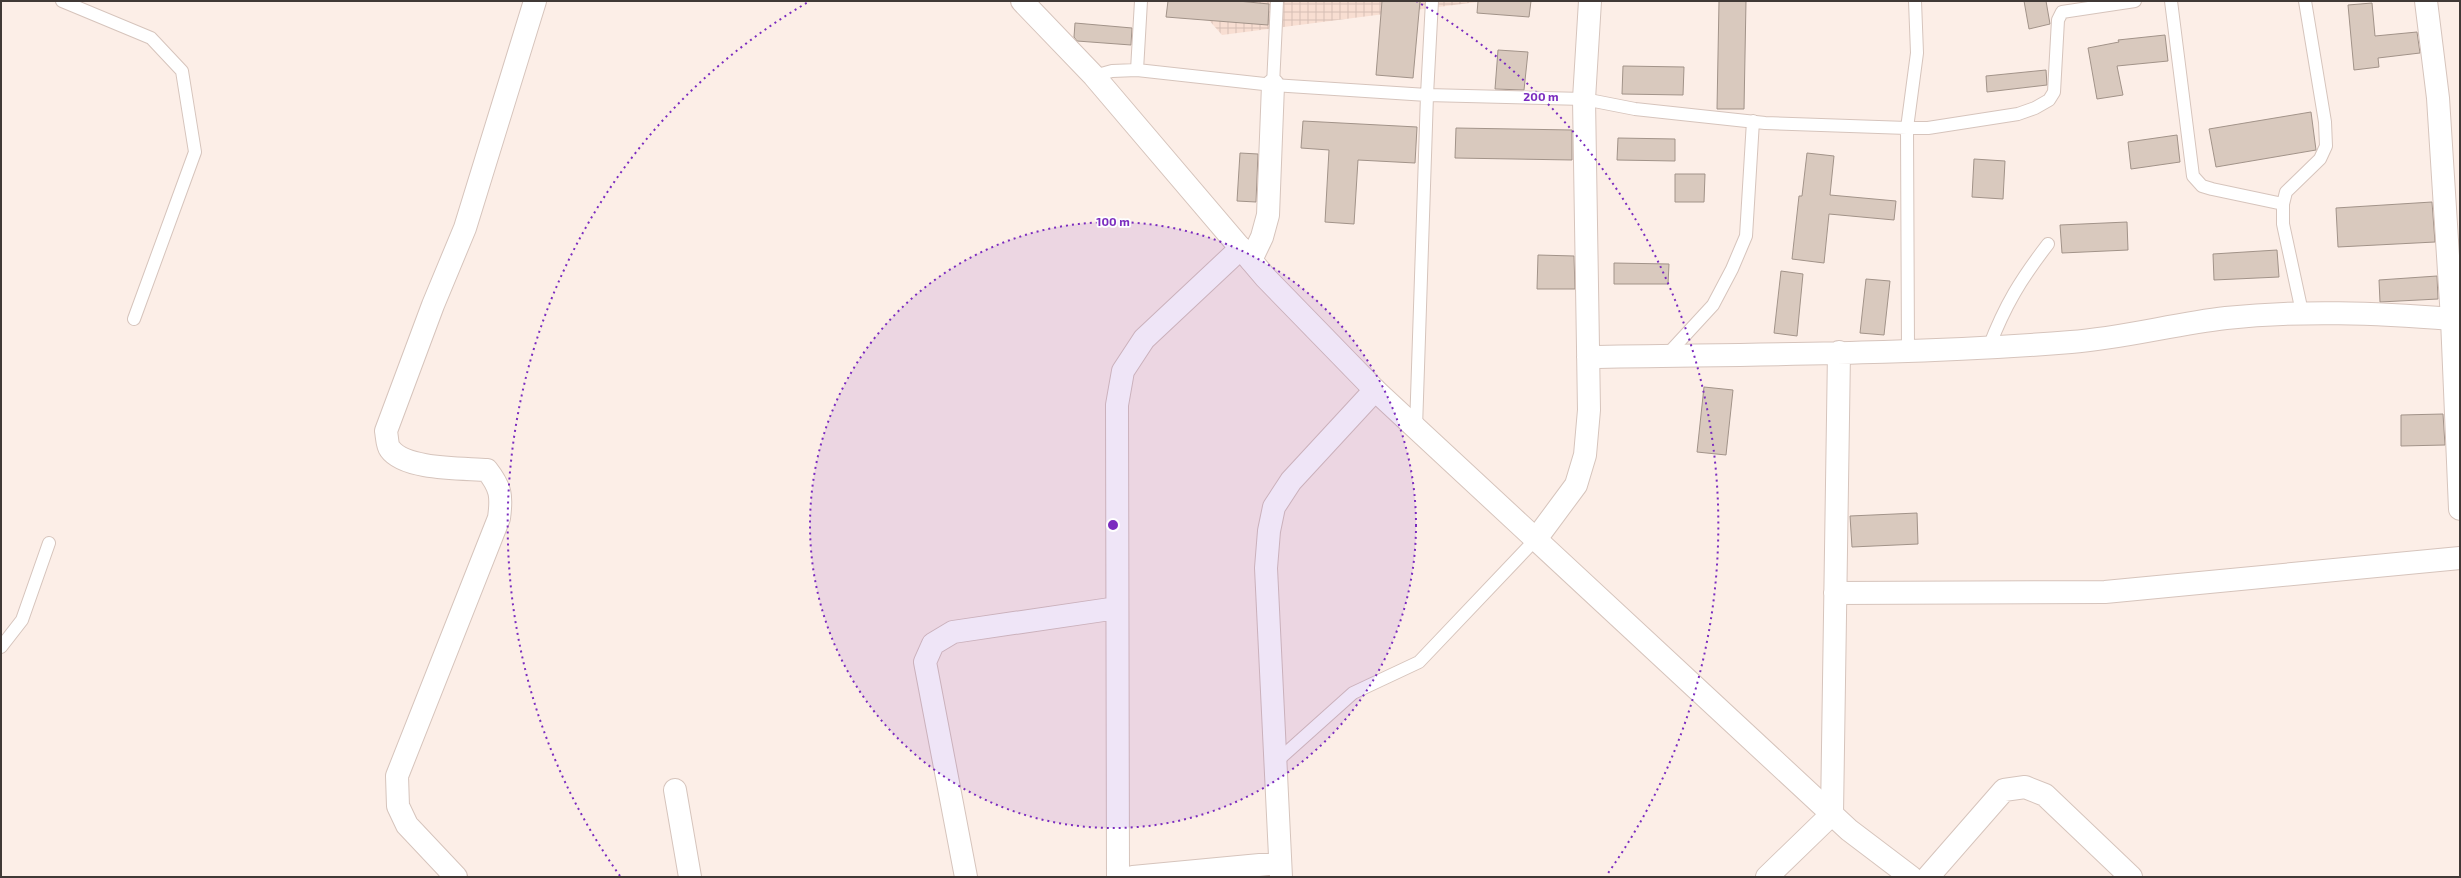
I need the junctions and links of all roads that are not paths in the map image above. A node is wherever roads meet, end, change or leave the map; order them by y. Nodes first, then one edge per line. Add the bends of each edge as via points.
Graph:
1 (62, 1) edge
2 (535, 1) edge
3 (1022, 1) edge
4 (1141, 1) edge
5 (1277, 1) edge
6 (1432, 1) edge
7 (1590, 1) edge
8 (1915, 1) edge
9 (2134, 1) edge
10 (2171, 1) edge
11 (2305, 1) edge
12 (2426, 1) edge
13 (2060, 6) edge
14 (1137, 70) junction
15 (1094, 76) junction
16 (1273, 85) junction
17 (1427, 95) junction
18 (1584, 100) junction
19 (1753, 121) junction
20 (1907, 128) junction
21 (2283, 204) junction
22 (2048, 244) dead end
23 (1246, 254) junction
24 (2302, 312) junction
25 (134, 319) dead end
26 (2452, 320) junction
27 (1989, 347) junction
28 (1908, 351) junction
29 (1839, 352) junction
30 (1666, 356) junction
31 (1588, 357) junction
32 (1375, 390) junction
33 (1416, 428) junction
34 (2460, 509) edge
35 (1536, 539) junction
36 (49, 543) dead end
37 (2460, 558) edge
38 (1835, 593) junction
39 (1117, 608) junction
40 (1, 647) edge
41 (1276, 762) junction
42 (675, 790) dead end
43 (1832, 814) junction
44 (1280, 870) edge
45 (456, 877) edge
46 (690, 877) edge
47 (966, 877) edge
48 (1118, 877) edge
49 (1133, 877) edge
50 (1767, 877) edge
51 (1911, 877) edge
52 (1928, 877) edge
53 (2131, 877) edge

1 - 25 lane via 151,38 182,71 195,152
2 - 45 street via 465,228 386,431 390,448 399,458 422,465 487,470 496,481 502,498 499,518 397,776 398,806 407,826
3 - 15 street
4 - 14 lane
5 - 16 lane
6 - 17 lane
7 - 18 street
8 - 20 lane via 1917,53
9 - 13 lane
10 - 21 lane via 2193,176 2202,186 2212,190
11 - 21 lane via 2325,122 2326,146 2320,159 2286,192
12 - 26 street via 2438,98
13 - 20 lane via 2054,92 2049,100 2018,114 1928,128
14 - 15 lane via 1112,71
14 - 16 lane
15 - 23 street
16 - 17 lane
16 - 23 street via 1268,215 1262,237
17 - 18 lane
17 - 33 lane
18 - 19 lane
18 - 31 street
19 - 20 lane
19 - 30 lane via 1746,236 1713,305
20 - 28 lane
21 - 24 lane via 2283,224
22 - 27 lane via 2020,281 2000,317
23 - 32 street
23 - 39 street via 1144,339 1123,371 1117,405
24 - 26 street via 2386,314
24 - 27 street via 2224,319 2074,342
26 - 34 street
27 - 28 street
28 - 29 street
29 - 30 street
29 - 38 street
30 - 31 street
31 - 35 street via 1589,410 1585,455 1576,485
32 - 33 street
32 - 41 street via 1291,481 1274,507 1266,568
33 - 35 street
35 - 41 lane via 1419,662 1353,693
35 - 43 street
36 - 40 lane via 22,620
37 - 38 street via 2105,592
38 - 43 street
39 - 47 street via 953,632 933,644 925,662
39 - 48 street
41 - 44 street
42 - 46 street
43 - 50 street
43 - 51 street
44 - 49 street
52 - 53 street via 2004,790 2024,787 2046,796

